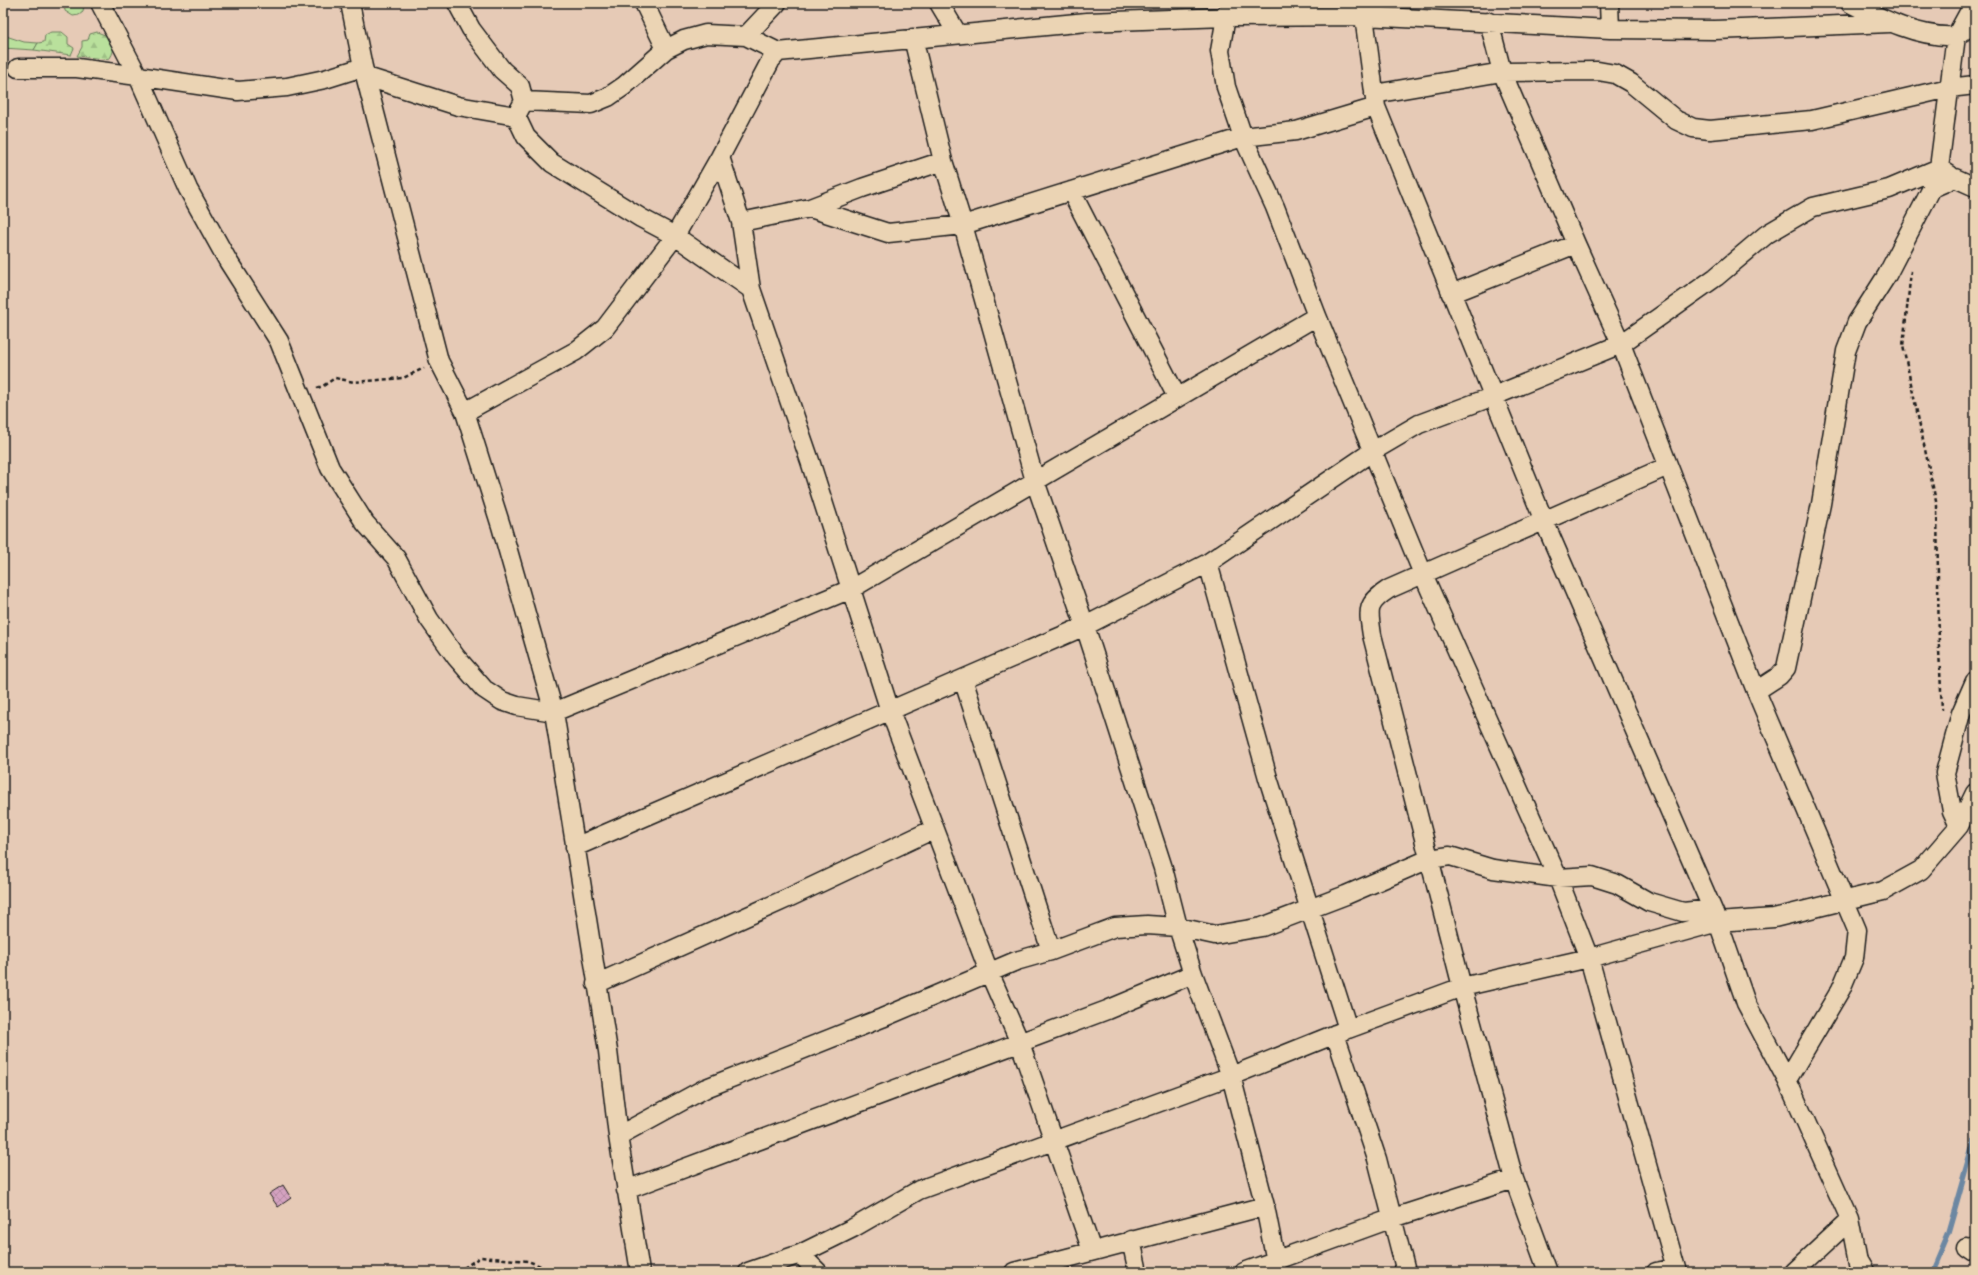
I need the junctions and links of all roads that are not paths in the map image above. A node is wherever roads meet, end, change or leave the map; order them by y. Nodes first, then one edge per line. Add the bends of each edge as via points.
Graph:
1 (100, 3) edge
2 (350, 3) edge
3 (457, 3) edge
4 (644, 3) edge
5 (777, 3) edge
6 (939, 3) edge
7 (1609, 3) edge
8 (1850, 3) edge
9 (1974, 3) edge
10 (1362, 9) edge
11 (1229, 10) edge
12 (1489, 22) junction
13 (1890, 23) junction
14 (1975, 23) edge
15 (1610, 29) junction
16 (957, 33) junction
17 (746, 36) junction
18 (1956, 36) junction
19 (914, 38) junction
20 (666, 49) junction
21 (778, 52) junction
22 (18, 68) dead end
23 (365, 72) junction
24 (1502, 72) junction
25 (138, 76) junction
26 (1975, 85) edge
27 (1949, 88) junction
28 (1375, 101) junction
29 (520, 109) junction
30 (1243, 137) junction
31 (720, 157) junction
32 (943, 161) junction
33 (1940, 168) junction
34 (1955, 178) junction
35 (1975, 187) edge
36 (1072, 191) junction
37 (810, 208) junction
38 (741, 222) junction
39 (963, 225) junction
40 (675, 236) junction
41 (1576, 244) junction
42 (751, 288) junction
43 (1451, 294) junction
44 (1317, 316) junction
45 (1621, 344) junction
46 (1494, 396) junction
47 (1177, 397) junction
48 (465, 412) junction
49 (1373, 451) junction
50 (1668, 466) junction
51 (1035, 481) junction
52 (1544, 521) junction
53 (1208, 563) junction
54 (1424, 574) junction
55 (851, 589) junction
56 (1085, 626) junction
57 (963, 679) junction
58 (1975, 681) edge
59 (1756, 691) junction
60 (890, 711) junction
61 (554, 712) junction
62 (1975, 793) edge
63 (1959, 826) junction
64 (934, 829) junction
65 (575, 847) junction
66 (1429, 859) junction
67 (1558, 878) junction
68 (1846, 899) junction
69 (1310, 909) junction
70 (1715, 916) junction
71 (1178, 927) junction
72 (1051, 951) junction
73 (1589, 958) junction
74 (989, 972) junction
75 (1193, 974) junction
76 (596, 984) junction
77 (1462, 987) junction
78 (1342, 1032) junction
79 (1020, 1043) junction
80 (1231, 1076) junction
81 (1787, 1080) junction
82 (618, 1136) junction
83 (1053, 1142) junction
84 (1514, 1179) junction
85 (626, 1190) junction
86 (1265, 1206) junction
87 (1393, 1218) junction
88 (1850, 1220) junction
89 (1131, 1240) junction
90 (1092, 1251) junction
91 (800, 1254) junction
92 (1277, 1266) edge
93 (1676, 1270) edge
94 (640, 1272) edge
95 (748, 1272) edge
96 (818, 1272) edge
97 (1014, 1272) edge
98 (1138, 1272) edge
99 (1244, 1272) edge
100 (1406, 1272) edge
101 (1548, 1272) edge
102 (1656, 1272) edge
103 (1794, 1272) edge
104 (1864, 1272) edge

1 - 25 street
2 - 23 street
3 - 29 street via 471,29 498,64 520,86
4 - 20 street
5 - 17 street
6 - 16 street
7 - 15 street
8 - 13 street
9 - 18 street
10 - 11 street
10 - 12 street
10 - 28 street
11 - 16 street
11 - 30 street via 1220,51 1226,87
12 - 15 street
12 - 24 street
13 - 15 street via 1715,30
13 - 18 street via 1923,32
14 - 18 street
16 - 19 street
17 - 20 street via 706,34 684,40
17 - 21 street
18 - 27 street
19 - 21 street
19 - 32 street
20 - 29 street via 619,90 591,104
21 - 31 street via 771,60
22 - 25 street via 77,68
23 - 25 street via 286,87 238,91
23 - 29 street via 458,106
23 - 48 street via 439,361
24 - 27 street via 1598,71 1615,74 1631,83 1676,120 1693,128 1710,130 1812,120
24 - 28 street
24 - 41 street
25 - 61 street via 188,189 228,261 279,340 330,468 365,523 396,558 429,619 456,657 484,689 502,701 516,706
26 - 27 street
27 - 33 street
28 - 30 street via 1296,131
28 - 43 street
29 - 40 street via 526,137 552,163
30 - 36 street
30 - 44 street via 1275,207
31 - 38 street
31 - 40 street
32 - 37 street
32 - 39 street
33 - 34 street
33 - 45 street via 1889,190 1813,207 1766,234 1716,277
34 - 35 street
34 - 59 street via 1932,188 1887,275 1857,322 1846,351 1820,504 1786,668 1779,676
36 - 39 street
36 - 47 street
37 - 38 street
37 - 39 street via 888,234
38 - 42 street
39 - 51 street
40 - 42 street
40 - 48 street via 606,328 576,351
41 - 43 street
41 - 45 street
42 - 55 street
43 - 46 street
44 - 47 street
44 - 49 street
45 - 46 street
45 - 50 street
46 - 49 street via 1419,424
46 - 52 street
47 - 51 street
48 - 61 street via 501,526
49 - 53 street
49 - 54 street
50 - 52 street
50 - 59 street
51 - 55 street
51 - 56 street
52 - 54 street
52 - 70 street
53 - 56 street
53 - 69 street via 1268,778
54 - 66 street via 1374,598 1368,612
54 - 67 street
55 - 60 street
55 - 61 street
56 - 57 street
56 - 71 street via 1163,868
57 - 60 street
57 - 72 street
58 - 63 street via 1961,714 1945,773 1952,811
59 - 68 street
60 - 64 street
60 - 65 street
61 - 65 street
62 - 63 street
63 - 68 street via 1921,870 1883,891
64 - 74 street
64 - 76 street
65 - 76 street
66 - 67 street via 1450,856 1493,869
66 - 69 street
66 - 77 street
67 - 70 street via 1592,876 1617,884 1649,902 1683,912
67 - 73 street
68 - 70 street via 1774,918
68 - 81 street via 1858,930 1854,958 1841,989
69 - 71 street via 1262,927 1215,935
69 - 78 street
70 - 73 street
70 - 81 street via 1746,1003
71 - 72 street via 1115,927
71 - 75 street
72 - 74 street
73 - 77 street
73 - 93 street
74 - 79 street
74 - 82 street via 706,1088
75 - 79 street
75 - 80 street
76 - 82 street via 608,1051
77 - 78 street
77 - 84 street
78 - 80 street
78 - 87 street
79 - 83 street
79 - 85 street
80 - 83 street
80 - 86 street
81 - 88 street
82 - 85 street
83 - 90 street
83 - 91 street via 920,1190
84 - 87 street
84 - 101 street
85 - 94 street
86 - 89 street
86 - 92 street
87 - 92 street
87 - 100 street
88 - 103 street
88 - 104 street via 1858,1262
89 - 90 street
89 - 98 street
90 - 97 street
91 - 95 street
91 - 96 street
92 - 99 street
93 - 102 street

